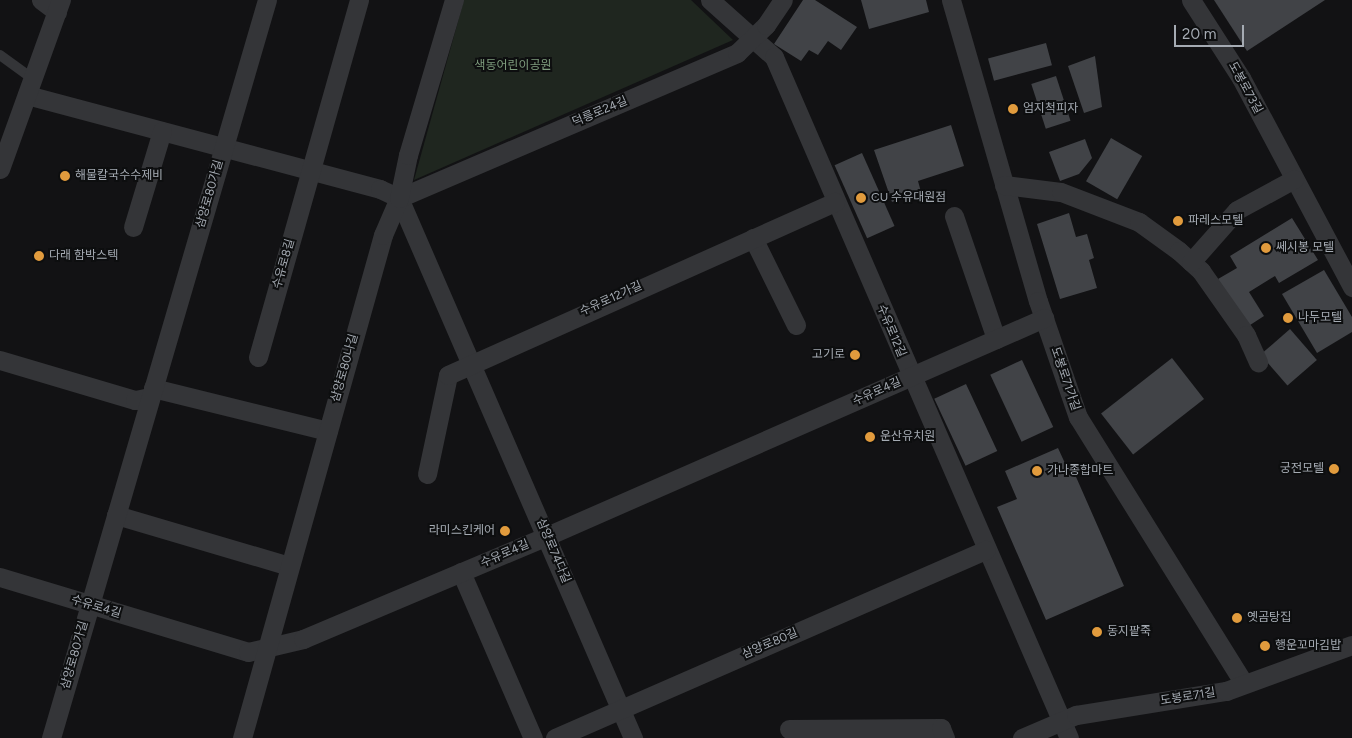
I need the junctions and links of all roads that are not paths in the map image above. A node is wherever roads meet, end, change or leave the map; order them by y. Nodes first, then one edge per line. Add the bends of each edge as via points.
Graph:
1 (41, 0) edge
2 (266, 0) edge
3 (359, 0) edge
4 (454, 0) edge
5 (710, 0) edge
6 (783, 0) edge
7 (952, 0) edge
8 (1191, 0) edge
9 (59, 6) edge
10 (751, 39) junction
11 (0, 55) edge
12 (30, 87) junction
13 (162, 131) junction
14 (223, 147) junction
15 (0, 169) edge
16 (310, 170) junction
17 (1294, 179) junction
18 (1004, 185) junction
19 (399, 198) junction
20 (835, 202) junction
21 (954, 216) dead end
22 (133, 228) dead end
23 (753, 238) junction
24 (1191, 262) junction
25 (1352, 287) edge
26 (1044, 318) junction
27 (796, 325) dead end
28 (996, 339) junction
29 (258, 357) dead end
30 (0, 360) edge
31 (1258, 362) dead end
32 (471, 364) junction
33 (910, 377) junction
34 (152, 393) junction
35 (328, 431) junction
36 (427, 474) dead end
37 (116, 515) junction
38 (547, 536) junction
39 (986, 550) junction
40 (289, 566) junction
41 (461, 572) junction
42 (0, 577) edge
43 (90, 605) junction
44 (1352, 645) edge
45 (268, 647) junction
46 (1244, 684) junction
47 (621, 709) junction
48 (789, 729) dead end
49 (1065, 729) edge
50 (51, 738) edge
51 (242, 738) edge
52 (533, 738) edge
53 (555, 738) edge
54 (633, 738) edge
55 (945, 738) edge
56 (1022, 738) edge

1 - 9 street
2 - 14 street, 삼양로80가길
3 - 16 street, 수유로8길
4 - 19 street, 삼양로80나길 via 408,155
5 - 10 street, 수유로12길
6 - 10 street, 덕릉로24길
7 - 18 street, 도봉로71가길
8 - 17 street, 도봉로73길 via 1241,78
9 - 12 street
10 - 19 street, 덕릉로24길 via 737,53
10 - 20 street, 수유로12길 via 774,57
11 - 12 lane
12 - 13 street
12 - 15 street
13 - 14 street
13 - 22 street
14 - 16 street
14 - 34 street, 삼양로80가길
16 - 19 street via 380,189
16 - 29 street, 수유로8길
17 - 24 street via 1237,210
17 - 25 street, 도봉로73길
18 - 24 street via 1061,192 1139,222
18 - 26 street, 도봉로71가길
19 - 32 street, 삼양로74다길
19 - 35 street, 삼양로80나길 via 383,235
20 - 23 street, 수유로12가길
20 - 33 street, 수유로12길
21 - 28 street
23 - 27 street
23 - 32 street, 수유로12가길
24 - 31 street via 1246,335
26 - 28 street, 수유로4길
26 - 46 street, 도봉로71가길 via 1078,417
28 - 33 street, 수유로4길
30 - 34 street via 136,400
32 - 36 street via 448,374
32 - 38 street, 삼양로74다길
33 - 38 street, 수유로4길
33 - 39 street, 수유로12길
34 - 35 street
34 - 37 street, 삼양로80가길
35 - 40 street, 삼양로80나길
37 - 40 street
37 - 43 street, 삼양로80가길
38 - 41 street, 수유로4길
38 - 47 street, 삼양로74다길
39 - 47 street, 삼양로80길
39 - 49 street, 수유로12길
40 - 45 street, 삼양로80나길
41 - 45 street, 수유로4길 via 303,639
41 - 52 street
42 - 43 street, 수유로4길
43 - 45 street, 수유로4길 via 248,652
43 - 50 street, 삼양로80가길
44 - 46 street, 도봉로71길
45 - 51 street, 삼양로80나길
46 - 49 street, 도봉로71길 via 1226,691 1076,714
47 - 53 street, 삼양로80길
47 - 54 street, 삼양로74다길
48 - 55 street via 941,728
49 - 56 street, 도봉로71길

